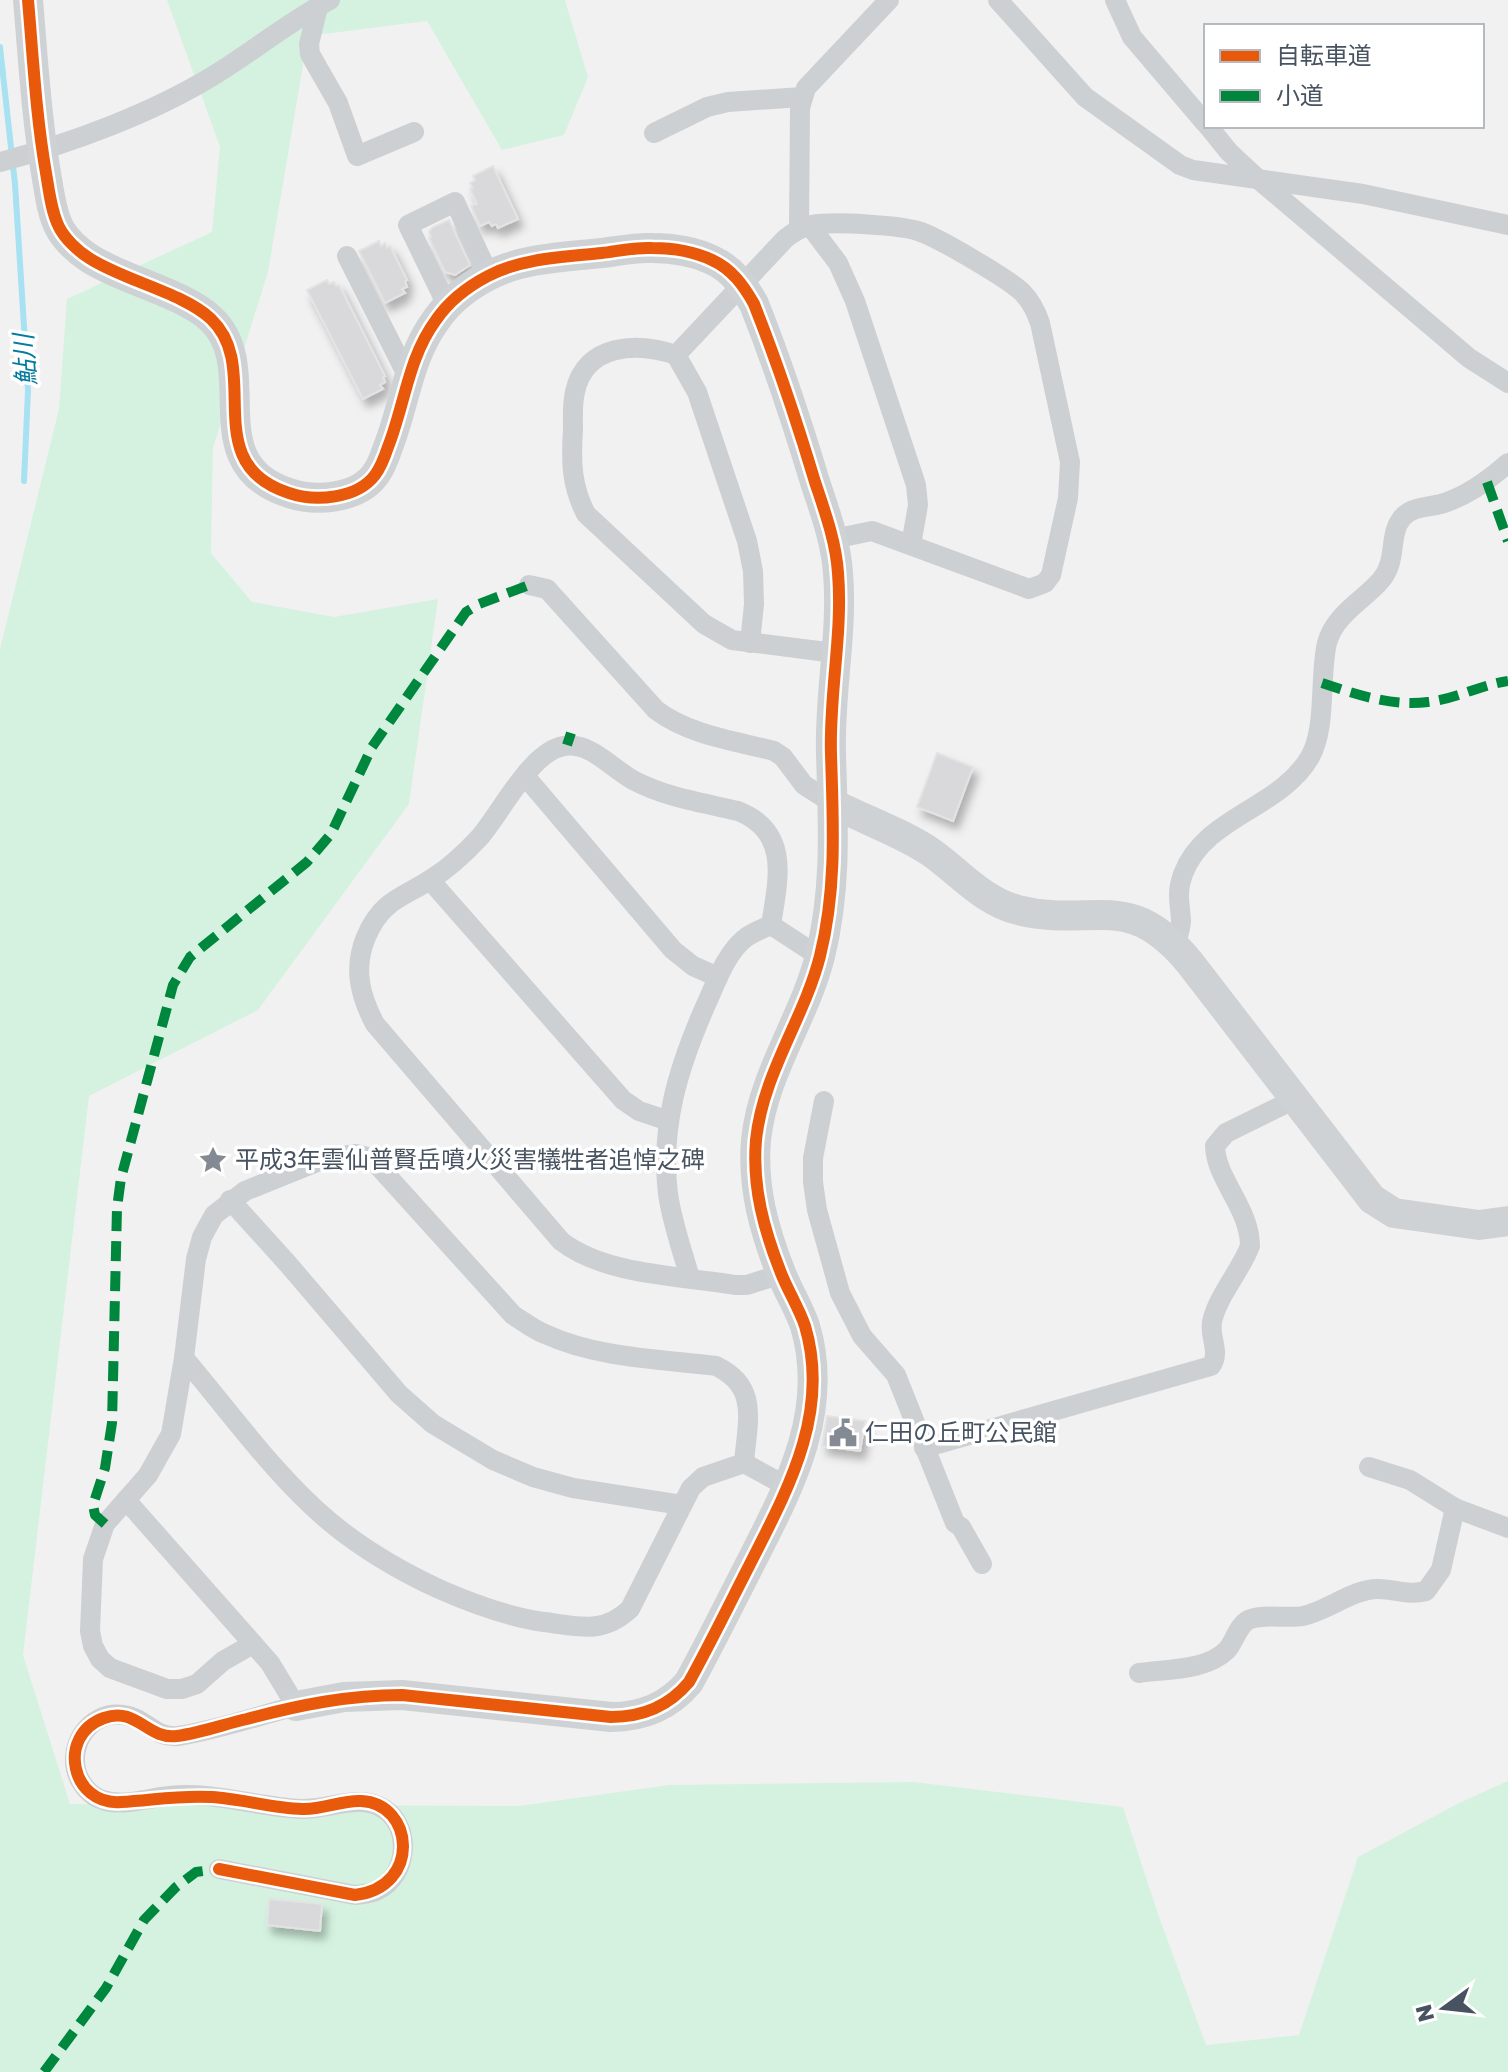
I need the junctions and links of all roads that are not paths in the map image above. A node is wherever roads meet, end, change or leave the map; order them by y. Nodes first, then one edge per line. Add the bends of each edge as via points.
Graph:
1 (28, 0) edge
2 (889, 0) edge
3 (998, 0) edge
4 (1115, 0) edge
5 (324, 3) edge
6 (802, 97) junction
7 (1204, 121) edge
8 (1209, 128) edge
9 (414, 132) dead end
10 (654, 133) dead end
11 (32, 153) junction
12 (0, 162) edge
13 (1258, 179) junction
14 (1508, 225) edge
15 (804, 227) junction
16 (347, 256) dead end
17 (489, 275) junction
18 (744, 286) junction
19 (447, 305) junction
20 (676, 355) junction
21 (408, 377) junction
22 (1508, 383) edge
23 (1508, 463) edge
24 (833, 539) junction
25 (911, 545) junction
26 (529, 585) dead end
27 (750, 643) junction
28 (835, 653) junction
29 (525, 776) junction
30 (834, 804) junction
31 (430, 880) junction
32 (771, 925) junction
33 (1175, 945) junction
34 (820, 957) junction
35 (718, 977) junction
36 (1295, 1099) junction
37 (824, 1101) dead end
38 (669, 1121) junction
39 (230, 1200) junction
40 (1508, 1221) edge
41 (781, 1274) junction
42 (690, 1278) junction
43 (184, 1358) junction
44 (924, 1448) junction
45 (744, 1463) junction
46 (1369, 1467) dead end
47 (788, 1487) junction
48 (126, 1500) junction
49 (682, 1505) junction
50 (1455, 1508) junction
51 (1508, 1528) edge
52 (982, 1564) dead end
53 (253, 1644) junction
54 (1139, 1673) dead end
55 (296, 1706) junction
56 (219, 1869) dead end

1 - 11 street
2 - 6 street
3 - 13 street via 1085,97 1166,157 1193,170
4 - 7 street via 1132,37
5 - 9 street via 310,54 338,103 357,156
5 - 11 street via 214,76 138,113
6 - 10 street via 718,105
6 - 15 street
8 - 13 street
11 - 12 street
11 - 21 street via 59,227 79,250 199,310 218,326 235,370 238,444 255,472 277,488 321,497 364,485 375,475 394,433
13 - 14 street via 1363,194
13 - 22 street via 1469,358
15 - 18 street via 785,239
15 - 25 street via 838,263 855,301 916,485
15 - 25 street via 923,233 1022,292 1040,323 1070,462 1051,575 1029,589
16 - 21 street
17 - 18 street via 547,259 649,247 713,260
17 - 19 street
17 - 19 street via 455,202 408,225
18 - 20 street
18 - 24 street via 763,325
19 - 21 street via 422,341
20 - 27 street via 697,392 747,541 754,593
20 - 27 street via 654,347 633,348 604,353 590,363 575,393 573,482 586,514 704,624 732,640
23 - 33 street via 1487,482 1447,503 1402,518 1392,563 1382,580 1335,623 1327,642 1312,753 1282,791 1212,835 1195,852 1177,899 1181,923
24 - 25 street via 872,531
24 - 28 street via 840,599
26 - 30 street via 547,589 669,720 774,751 804,785
27 - 28 street
28 - 30 street
29 - 31 street via 478,839
29 - 32 street via 543,753 567,745 581,747 646,786 750,816 769,835 779,863
29 - 35 street via 673,950
30 - 33 street via 930,852 990,899 1016,910 1130,918
30 - 34 street via 831,898
31 - 38 street via 623,1100
31 - 42 street via 388,904 361,951 361,995 375,1024 561,1241 595,1261
32 - 34 street
32 - 35 street via 744,939
33 - 36 street
34 - 41 street via 774,1067 756,1137 757,1195
35 - 38 street via 685,1052
36 - 40 street via 1381,1208 1479,1225
36 - 44 street via 1226,1133 1215,1146 1244,1214 1250,1246 1214,1315 1216,1353 1211,1366
37 - 44 street via 813,1182 840,1293 862,1336 896,1375
38 - 42 street via 668,1196
39 - 43 street via 202,1237
39 - 45 street via 341,1154 371,1158 513,1315 541,1333 600,1351 716,1366 730,1373 741,1384 749,1410
39 - 49 street via 399,1394 433,1424 533,1477
41 - 42 street via 747,1285
41 - 47 street via 804,1323 814,1381 805,1441
43 - 48 street via 171,1434 148,1475
43 - 49 street via 329,1521 405,1573 492,1610 571,1625 610,1624 630,1609
44 - 52 street via 955,1523
45 - 47 street
45 - 49 street via 703,1477
46 - 50 street via 1410,1480
47 - 55 street via 689,1682 654,1709 611,1717 388,1695
48 - 53 street
48 - 53 street via 105,1524 93,1559 90,1631 100,1659 110,1668 167,1689 182,1689
50 - 51 street
50 - 54 street via 1441,1570 1426,1591 1370,1590 1300,1617 1255,1618 1211,1660
53 - 55 street
55 - 56 street via 168,1737 135,1718 109,1716 93,1722 75,1747 79,1779 103,1800 118,1803 173,1795 300,1809 361,1801 390,1813 403,1842 403,1858 392,1879 369,1893 355,1895

